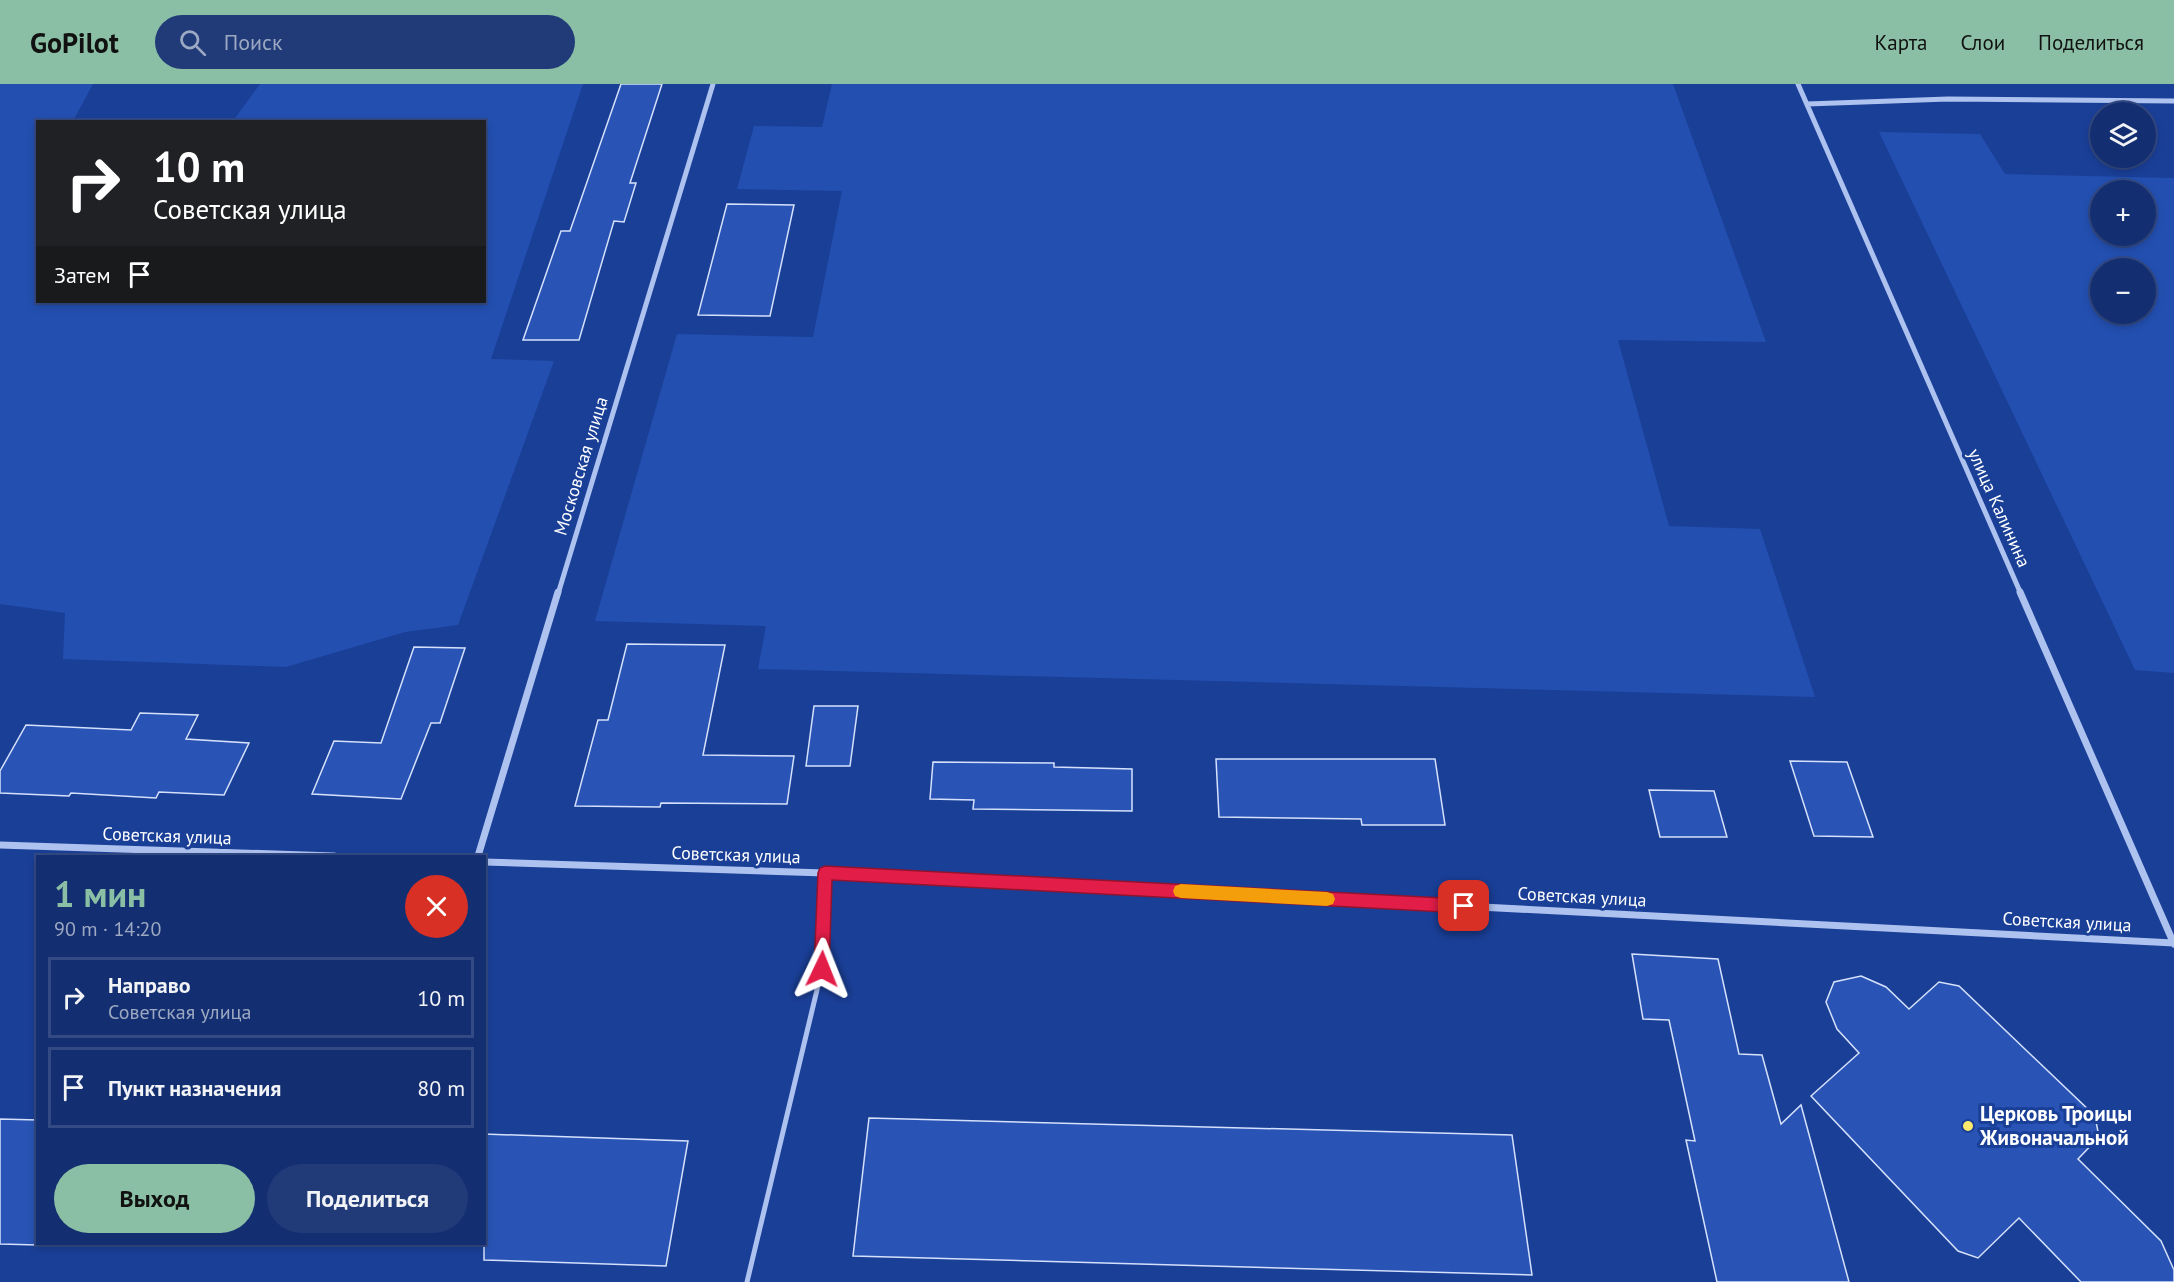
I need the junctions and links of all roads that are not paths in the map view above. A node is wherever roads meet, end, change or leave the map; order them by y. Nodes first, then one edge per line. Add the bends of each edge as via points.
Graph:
1 (713, 84) edge
2 (1798, 84) edge
3 (2174, 101) edge
4 (1807, 104) junction
5 (0, 845) edge
6 (304, 855) edge
7 (478, 855) edge
8 (486, 862) edge
9 (825, 873) junction
10 (2174, 943) edge
11 (747, 1282) edge

1 - 7 street, Московская улица
2 - 4 street, улица Калинина
3 - 4 street via 1948,99
4 - 10 street, улица Калинина
5 - 6 street, Советская улица
8 - 9 street, Советская улица
9 - 10 street, Советская улица
9 - 11 lane via 822,969

